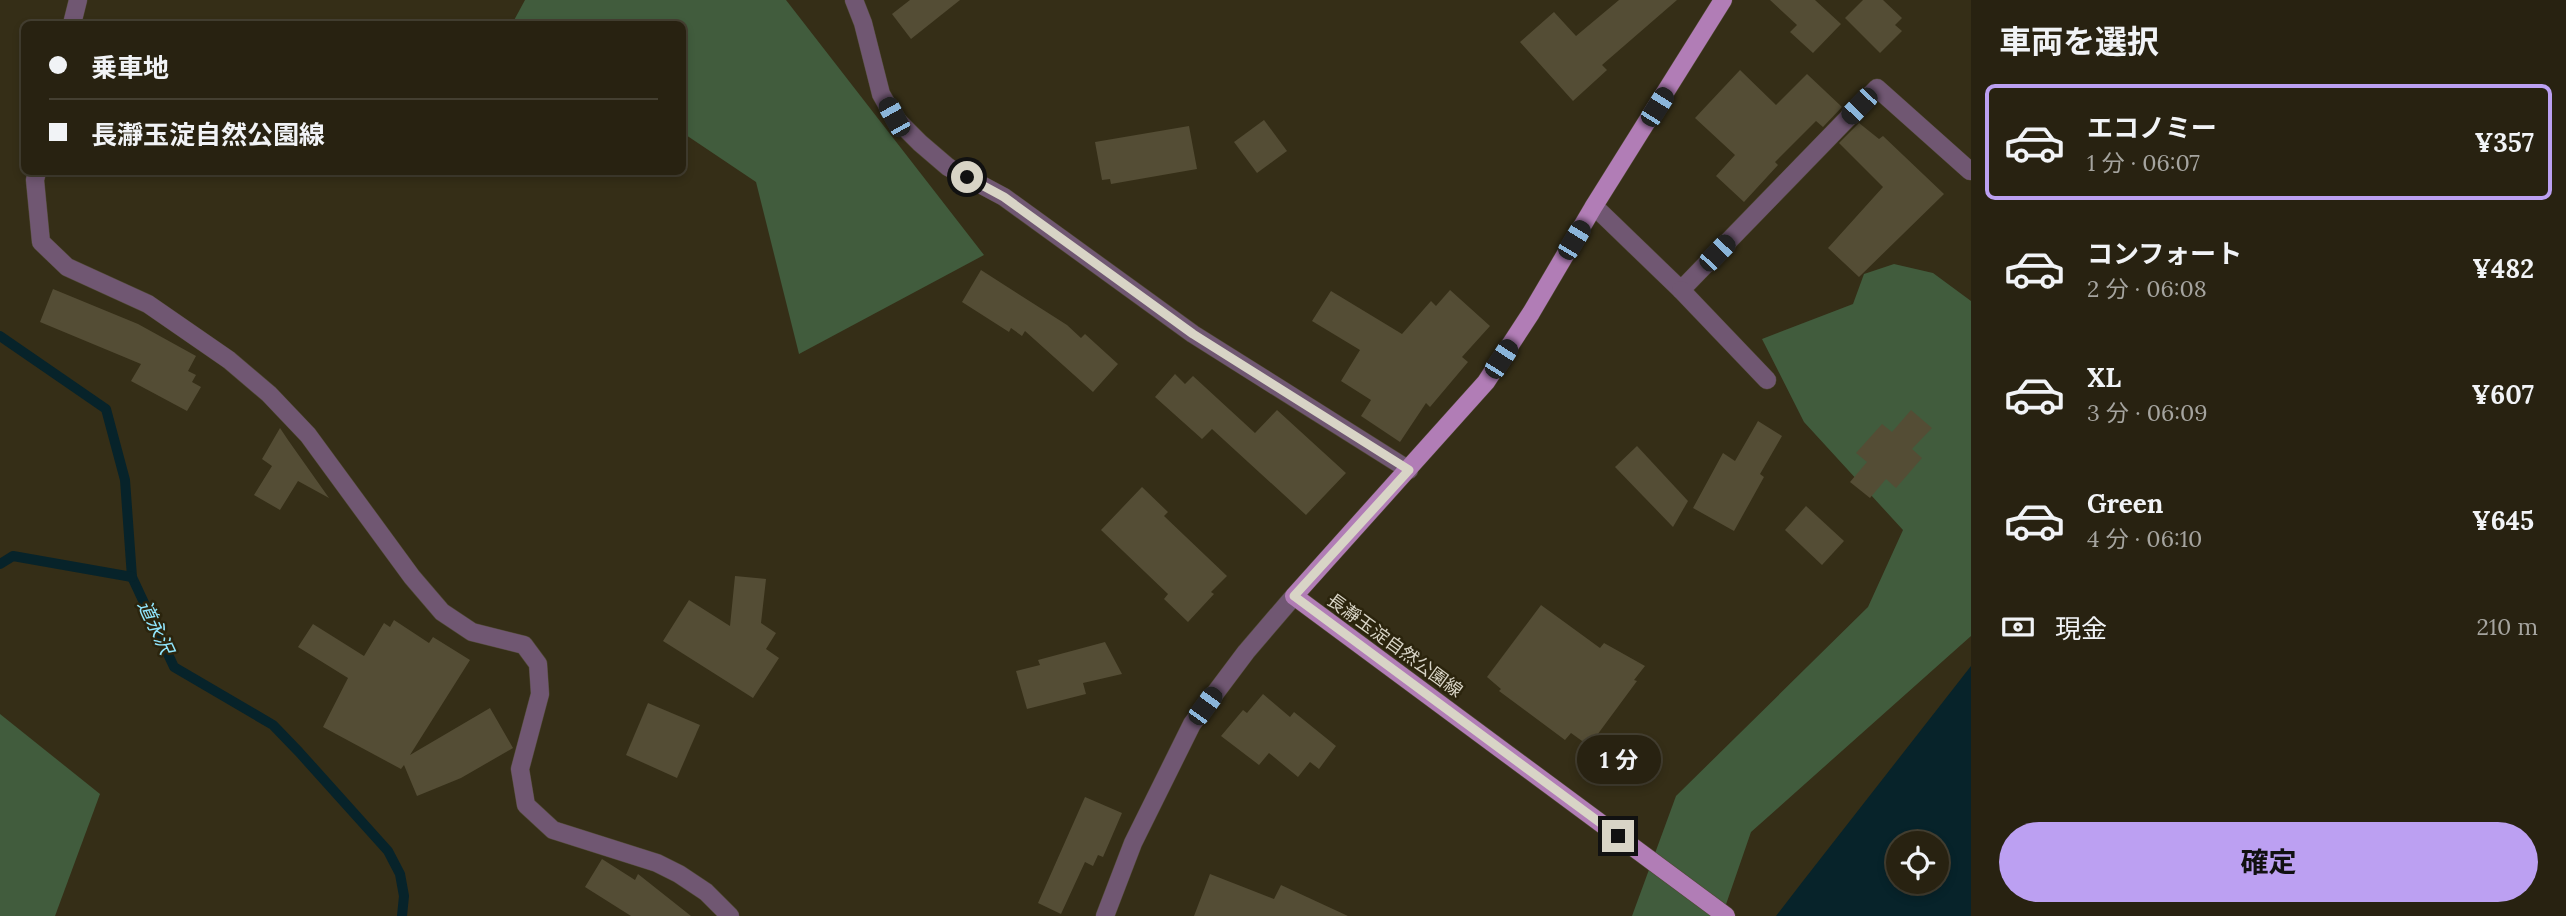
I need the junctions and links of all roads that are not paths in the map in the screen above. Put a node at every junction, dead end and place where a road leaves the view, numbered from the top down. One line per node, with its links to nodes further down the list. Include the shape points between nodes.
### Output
1 (78, 0): 4 (street)
2 (854, 0): 10 (street, via 881,94 894,117 948,167 1004,197 1193,334)
3 (1723, 0): 7 (main road, 長瀞玉淀自然公園線)
4 (73, 21)
5 (1970, 171): 8 (street, via 1877,88)
6 (36, 175): 12 (street, via 41,242 67,267 148,304 229,360 308,435 442,612 472,632 524,645 538,664 540,694 520,769 526,805 553,830 679,874)
7 (1594, 206): 8 (street); 10 (main road, 長瀞玉淀自然公園線, via 1486,382)
8 (1681, 290): 9 (street)
9 (1767, 380)
10 (1409, 470): 11 (main road, 長瀞玉淀自然公園線)
11 (1294, 596): 13 (street, via 1192,723 1133,843); 14 (main road, 長瀞玉淀自然公園線)
12 (730, 916)
13 (1105, 916)
14 (1726, 916)

